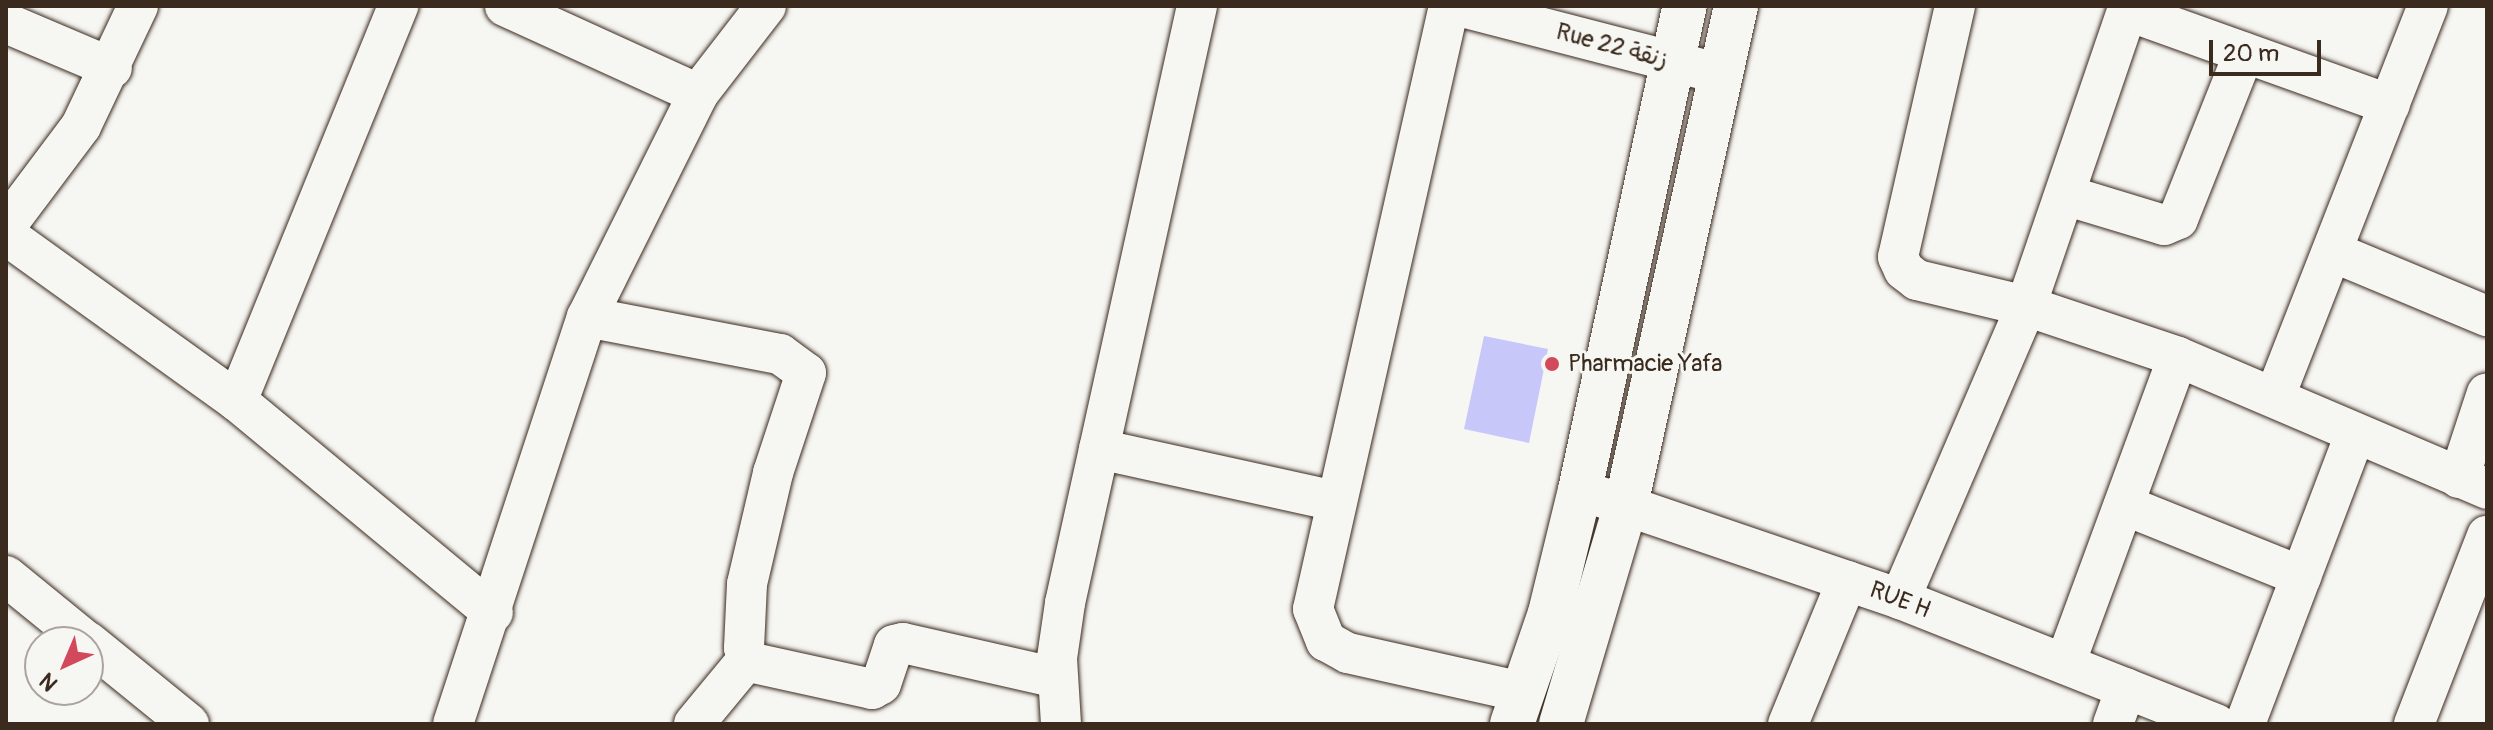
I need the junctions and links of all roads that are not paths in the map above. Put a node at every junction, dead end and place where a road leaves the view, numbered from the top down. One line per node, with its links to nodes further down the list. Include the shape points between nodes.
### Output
1 (138, 6): 16 (street)
2 (398, 6): 30 (street)
3 (505, 6): 18 (street)
4 (766, 6): 18 (street)
5 (1197, 6): 32 (street)
6 (1449, 6): 35 (street)
7 (1458, 6): 15 (street, Rue 22 زنقة)
8 (1685, 6): 15 (main road)
9 (1736, 6): 17 (main road)
10 (1955, 6): 24 (street, via 1898,257 1917,280)
11 (2428, 6): 19 (street)
12 (2128, 8): 14 (street); 20 (street)
13 (6, 23): 16 (street)
14 (2244, 53): 19 (street); 20 (street, via 2178,219 2164,225)
15 (1672, 62): 17 (street, Rue 22 زنقة); 34 (main road)
16 (112, 68): 21 (street, via 58,163)
17 (1720, 74): 36 (main road)
18 (698, 94): 26 (street)
19 (2390, 105): 23 (street)
20 (2065, 195): 24 (street)
21 (6, 226)
22 (6, 235): 30 (street)
23 (2333, 252): 25 (street); 29 (street)
24 (2026, 306): 27 (street); 42 (street)
25 (2487, 316)
26 (587, 317): 43 (street); 46 (street, via 780,354 806,373 747,584)
27 (2178, 357): 29 (street); 37 (street)
28 (2487, 393): 33 (street)
29 (2275, 396): 31 (street)
30 (237, 401): 43 (street)
31 (2355, 435): 33 (street); 40 (street)
32 (1099, 449): 35 (street); 48 (street, via 1065,603)
33 (2473, 484)
34 (1580, 490): 36 (street, RUE H); 50 (main road)
35 (1336, 501): 50 (street, via 1313,609 1326,641 1348,653)
36 (1626, 505): 41 (street, RUE H); 55 (main road)
37 (2124, 505): 40 (street); 47 (street)
38 (2487, 536): 59 (street)
39 (6, 576): 44 (street)
40 (2301, 576): 58 (street)
41 (1847, 581): 42 (street, RUE H); 56 (street)
42 (1900, 599): 47 (street, RUE H)
43 (493, 613): 52 (street)
44 (68, 626)
45 (104, 655): 51 (street)
46 (747, 660): 48 (street, via 872,689 881,684 894,645 903,643); 53 (street)
47 (2065, 664): 49 (street, RUE H)
48 (1057, 678): 54 (street)
49 (2119, 706): 57 (street, RUE H)
50 (1518, 708)
51 (189, 724)
52 (453, 724)
53 (694, 724)
54 (1061, 724)
55 (1561, 724)
56 (1788, 724)
57 (2216, 724)
58 (2245, 724)
59 (2414, 724)

